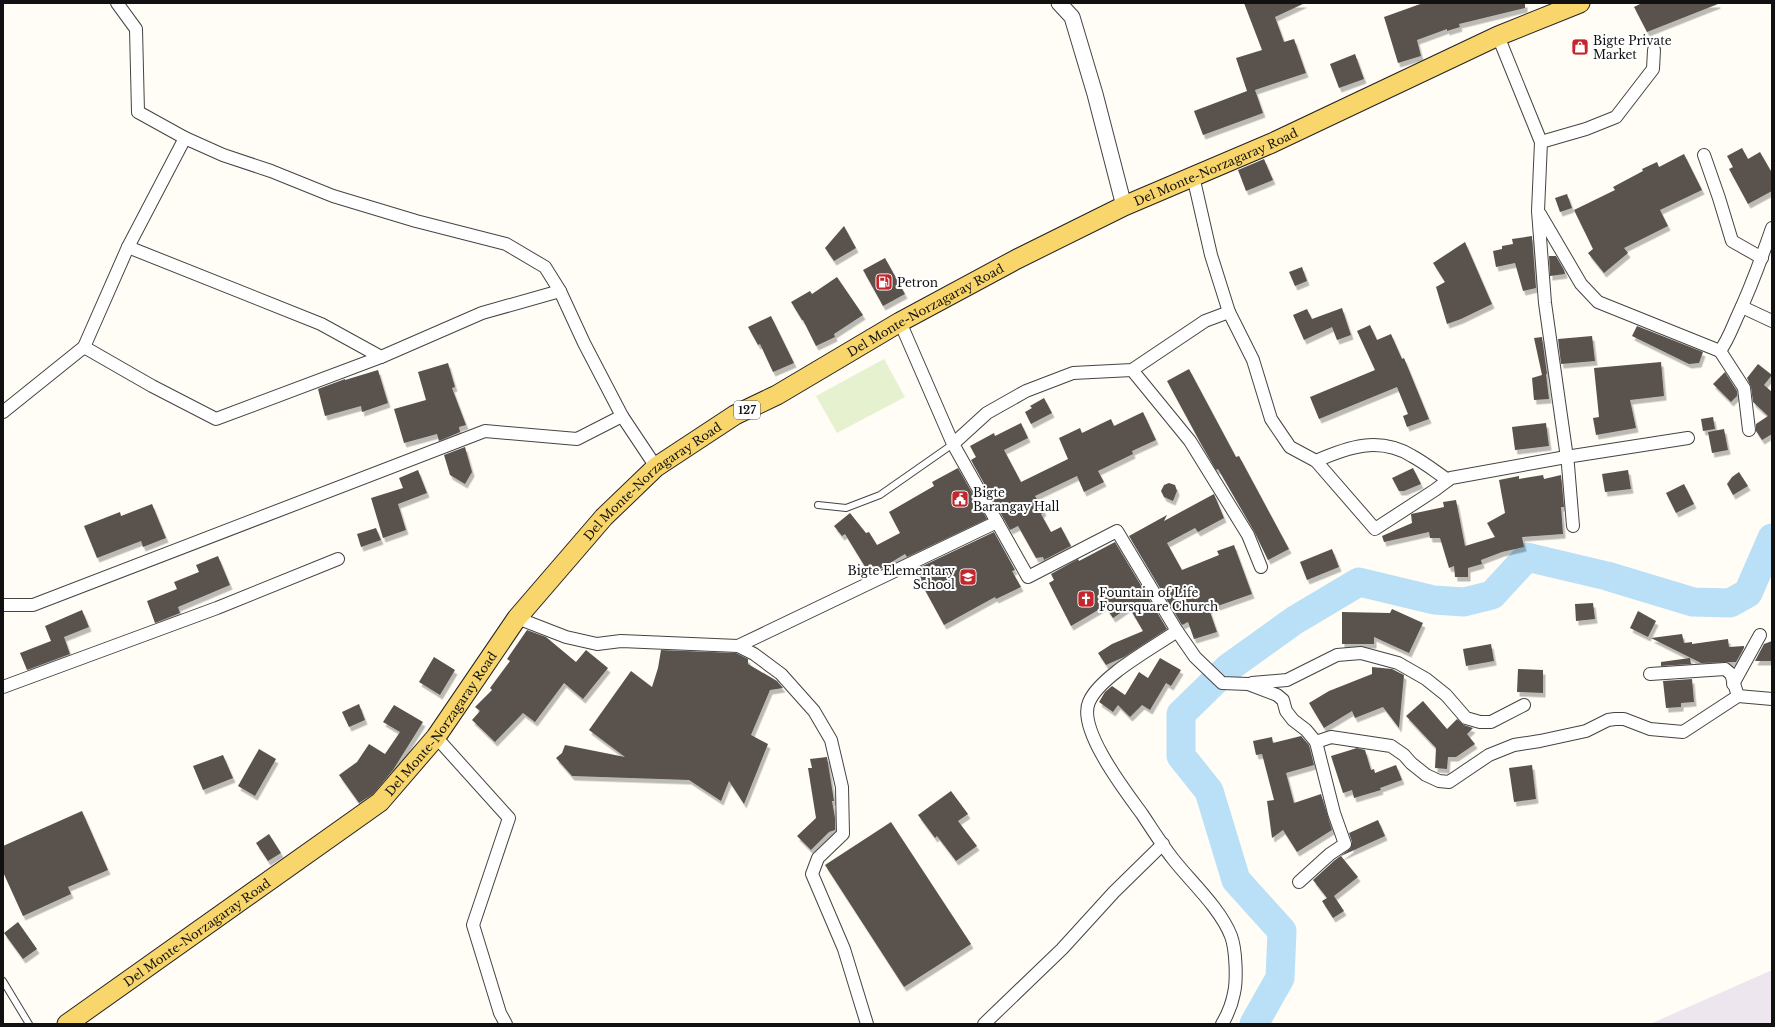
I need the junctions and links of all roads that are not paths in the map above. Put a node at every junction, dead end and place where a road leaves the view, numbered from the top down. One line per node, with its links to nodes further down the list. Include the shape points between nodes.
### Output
1 (117, 3): 6 (street, via 136,29 138,112)
2 (1059, 3): 10 (street, via 1072,17)
3 (1580, 3): 4 (main road, Del Monte-Norzagaray Road / 127)
4 (1498, 36): 7 (street); 9 (main road, Del Monte-Norzagaray Road / 127, via 1272,143)
5 (1654, 50): 7 (street, via 1653,69 1616,117)
6 (185, 138): 13 (street); 15 (street, via 333,196 506,244 545,267)
7 (1542, 142): 11 (street)
8 (1704, 155): 14 (street, via 1732,241)
9 (1193, 176): 10 (main road, Del Monte-Norzagaray Road / 127); 17 (street, via 1211,255)
10 (1124, 206): 19 (main road, Del Monte-Norzagaray Road / 127, via 1017,259)
11 (1538, 211): 21 (street, via 1581,284 1598,302); 29 (street, via 1545,303)
12 (1772, 228): 14 (street)
13 (128, 247): 20 (street); 22 (street, via 321,324)
14 (1762, 258): 16 (street)
15 (560, 291): 22 (street, via 482,313); 25 (street, via 584,344)
16 (1742, 307): 18 (street); 21 (street)
17 (1229, 312): 23 (street, via 1205,321); 30 (street, via 1253,360 1271,419 1290,447)
18 (1772, 321)
19 (900, 322): 28 (street); 31 (main road, Del Monte-Norzagaray Road / 127, via 777,395 735,415)
20 (84, 347): 22 (street, via 216,419); 24 (street)
21 (1720, 351): 26 (street, via 1744,388)
22 (381, 357)
23 (1132, 370): 28 (street, via 1072,373 1026,391 987,413); 37 (street, via 1190,441 1248,535)
24 (3, 412)
25 (622, 416): 31 (street); 38 (street, via 577,439 485,431 33,605)
26 (1749, 430)
27 (1688, 438): 29 (street)
28 (953, 444): 33 (lane, via 880,495 846,508); 34 (street)
29 (1566, 457): 32 (street); 35 (street)
30 (1316, 461): 32 (street, via 1342,449 1365,445 1385,446 1412,456); 32 (street, via 1375,529)
31 (656, 468): 39 (main road, Del Monte-Norzagaray Road / 127, via 604,517)
32 (1448, 480)
33 (818, 505)
34 (997, 522): 40 (street, via 1028,577 1116,531); 42 (street)
35 (1573, 526)
36 (338, 559): 46 (street, via 218,608)
37 (1261, 567)
38 (3, 605)
39 (517, 618): 42 (street, via 566,638 597,644 621,641); 50 (main road, Del Monte-Norzagaray Road / 127)
40 (1177, 631): 44 (street, via 1195,657 1222,683); 52 (street, via 1119,670 1094,691 1088,704 1087,720 1108,766)
41 (1760, 635): 45 (street)
42 (738, 646): 58 (street, via 754,654 781,674 814,711 831,740 842,787 844,834 818,858 812,874 844,949)
43 (1650, 674): 45 (street, via 1723,668 1731,674)
44 (1248, 684): 49 (street, via 1287,680 1337,655 1361,653 1398,663 1426,679 1446,695 1466,718 1491,722); 51 (street, via 1277,695 1283,700 1286,711 1293,720)
45 (1733, 684): 47 (street)
46 (3, 687)
47 (1738, 696): 48 (street); 51 (street, via 1683,732 1650,729 1624,719 1615,719 1586,731 1514,745 1489,755 1449,782 1426,775 1404,754 1391,746 1331,737)
48 (1772, 699)
49 (1524, 705)
50 (436, 737): 56 (main road, Del Monte-Norzagaray Road / 127, via 380,802); 57 (street, via 509,818 473,924 500,1013)
51 (1316, 742): 53 (street, via 1334,813 1345,844)
52 (1163, 844): 59 (street, via 1114,892 1062,949); 60 (street, via 1218,914 1231,936 1235,957 1235,992)
53 (1299, 882)
54 (3, 981): 55 (lane)
55 (29, 1024)
56 (67, 1024)
57 (506, 1024)
58 (867, 1024)
59 (984, 1024)
60 (1222, 1024)

